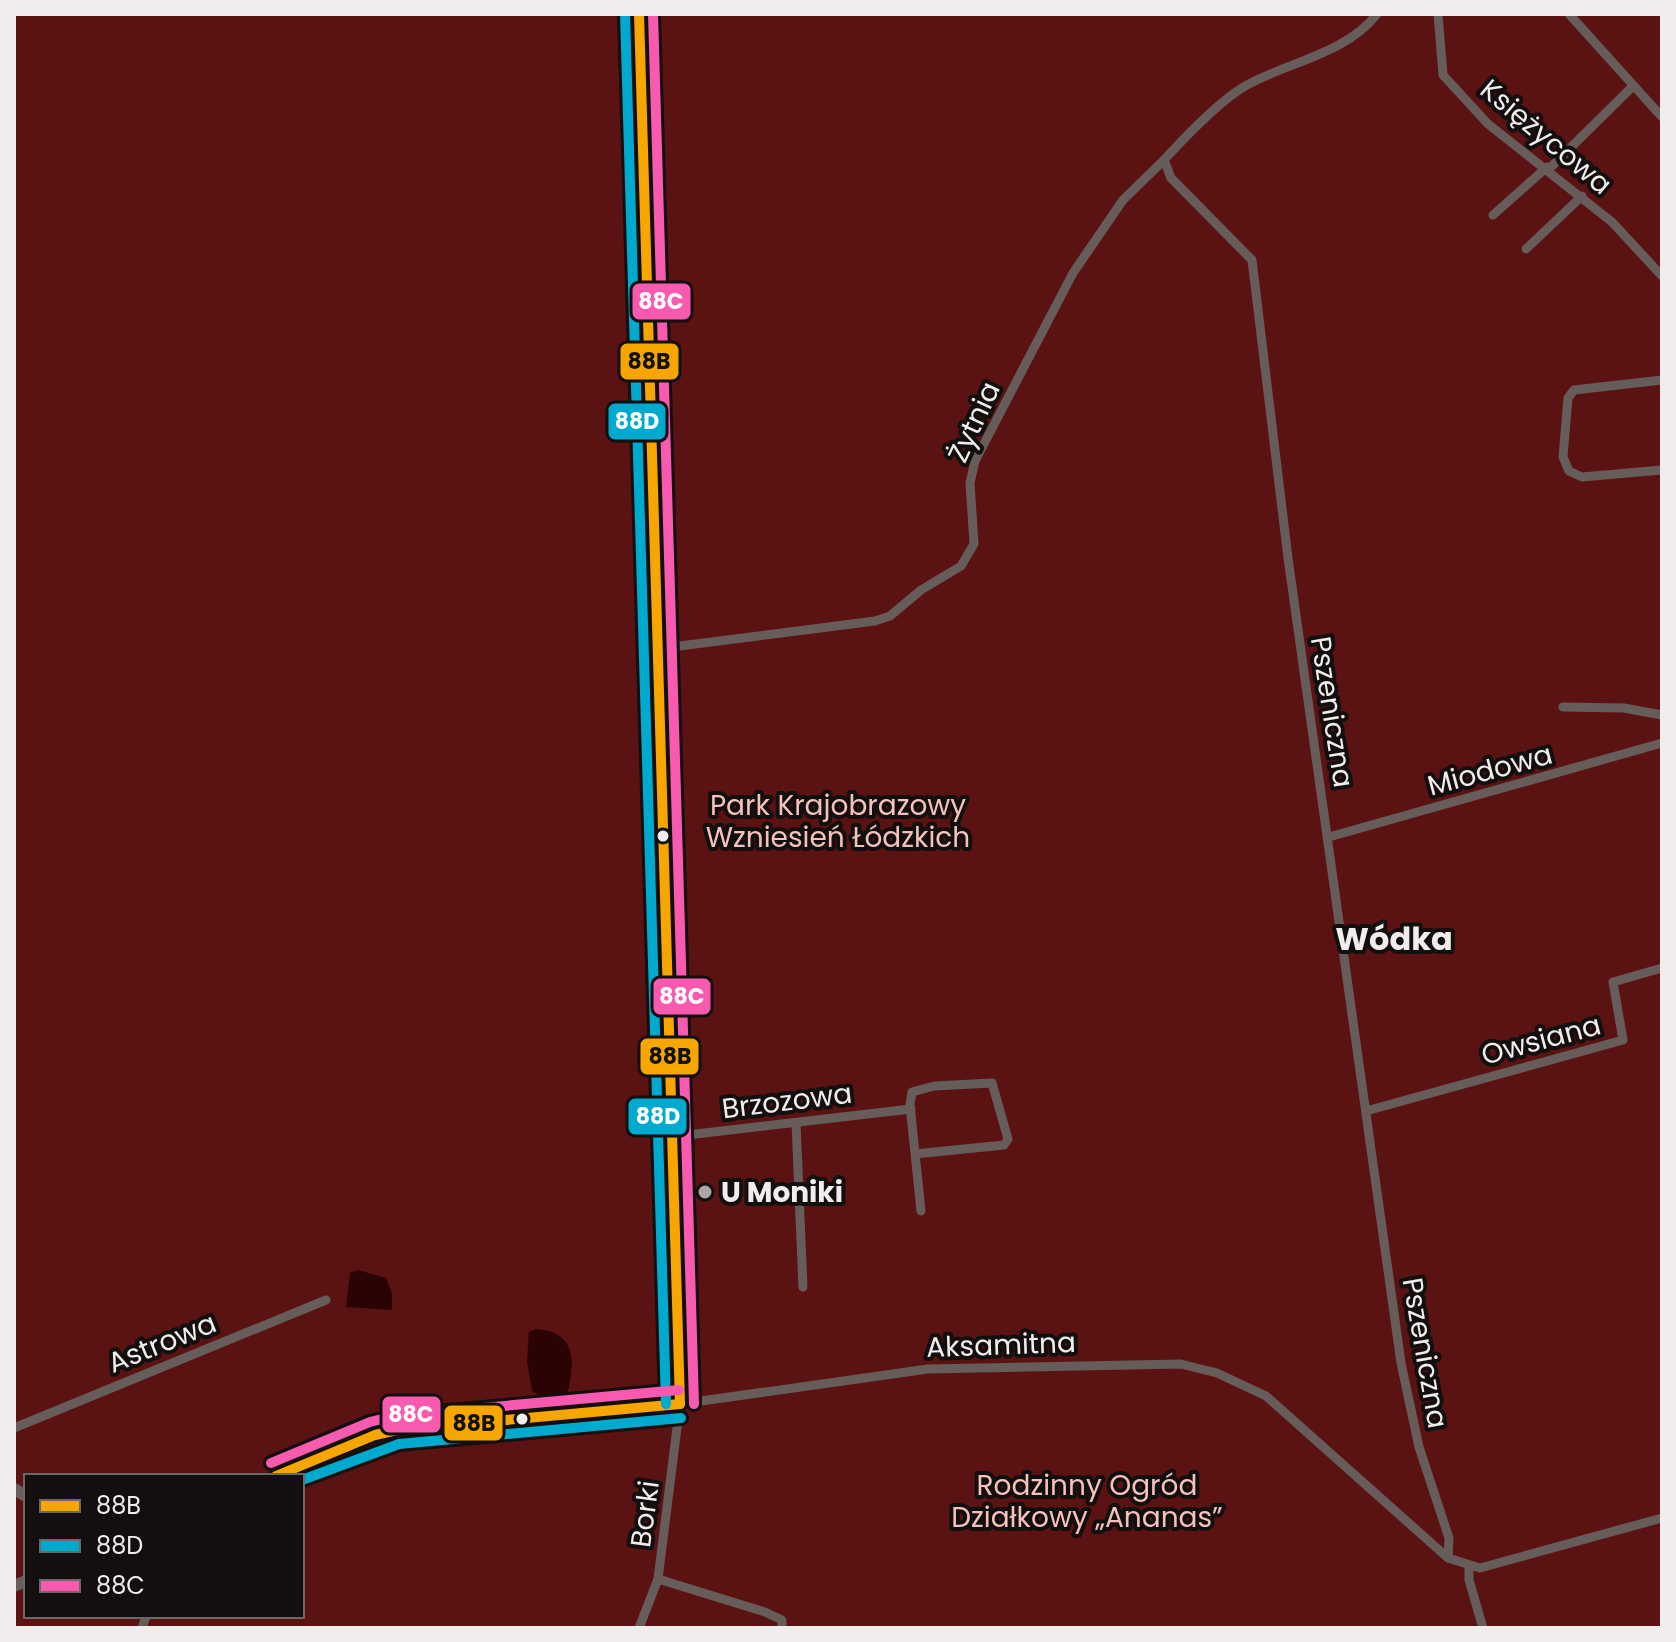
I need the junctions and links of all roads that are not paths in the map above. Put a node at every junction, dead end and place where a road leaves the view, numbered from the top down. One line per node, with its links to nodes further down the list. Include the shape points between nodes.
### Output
1 (639, 14): 15 (street)
2 (1377, 14): 7 (street, via 1346,41 1244,87)
3 (1438, 14): 8 (street, Księżycowa, via 1443,75 1488,124)
4 (1569, 14): 5 (street)
5 (1632, 87): 6 (street); 8 (street)
6 (1662, 117)
7 (1164, 160): 15 (street, Żytnia, via 1123,200 1073,273 975,461 970,483 974,544 961,566 875,621); 19 (street, Pszeniczna, via 1177,184 1252,260)
8 (1548, 168): 9 (street, Księżycowa); 10 (street)
9 (1582, 196): 11 (street); 12 (street, Księżycowa)
10 (1493, 215)
11 (1526, 249)
12 (1662, 276)
13 (1662, 380): 14 (street, via 1574,390 1568,398 1563,457 1569,471 1582,477)
14 (1662, 470)
15 (656, 649): 24 (street)
16 (1563, 707): 17 (street)
17 (1662, 715)
18 (1662, 743): 19 (street, Miodowa)
19 (1329, 837): 22 (street, Pszeniczna)
20 (1662, 968): 22 (street, Owsiana, via 1613,982 1623,1040)
21 (911, 1109): 23 (street, Brzozowa); 25 (street); 25 (street, via 912,1092 992,1083 1008,1139 995,1147)
22 (1366, 1111): 33 (street, Pszeniczna, via 1403,1376 1419,1447 1449,1538)
23 (796, 1123): 24 (street, Brzozowa); 27 (street)
24 (670, 1137): 29 (street)
25 (915, 1154): 26 (street)
26 (921, 1211)
27 (803, 1287)
28 (326, 1300): 30 (street, Astrowa)
29 (680, 1404): 31 (street, Aksamitna, via 397,1430); 33 (street, Aksamitna, via 928,1369 1198,1366 1266,1396); 35 (street, Borki)
30 (14, 1428)
31 (281, 1474)
32 (1662, 1518): 34 (street, via 1505,1563)
33 (1448, 1558): 34 (street, Aksamitna)
34 (1469, 1567): 38 (street)
35 (658, 1579): 36 (street, Borki); 37 (street, via 765,1612 782,1620)
36 (639, 1628)
37 (782, 1628)
38 (1484, 1628)

